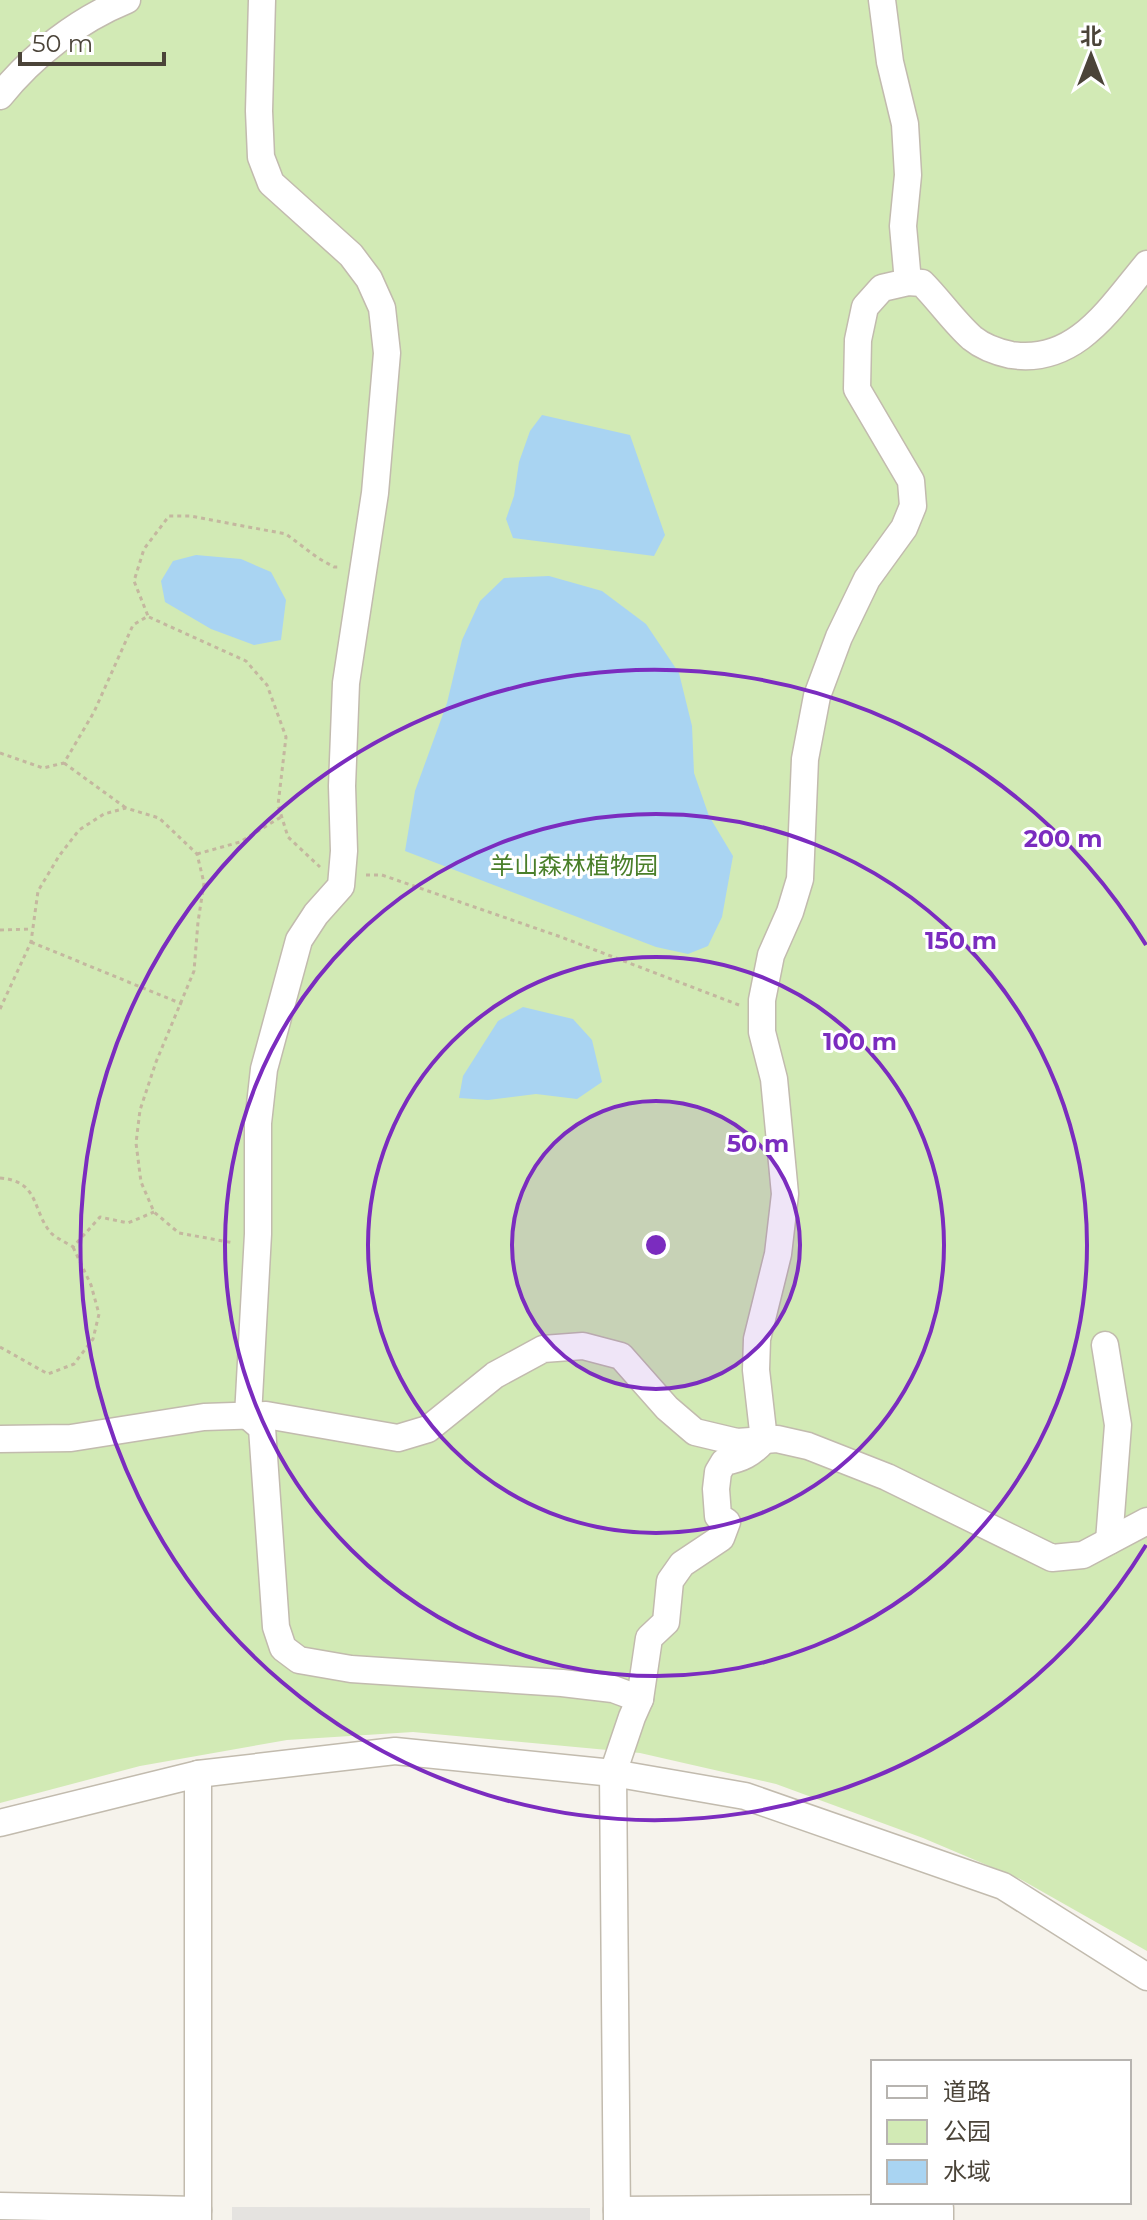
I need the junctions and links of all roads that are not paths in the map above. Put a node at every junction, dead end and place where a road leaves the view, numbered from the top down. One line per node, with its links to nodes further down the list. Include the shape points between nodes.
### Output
1 (127, 0): 4 (street, via 71,30)
2 (262, 0): 8 (street, via 261,157 271,183 351,255 369,279 382,308 387,353 375,493 346,683 341,881 299,940 264,1069)
3 (882, 0): 6 (street, via 905,124)
4 (0, 96)
5 (1147, 264): 6 (street, via 1093,327 1062,350 1031,358 997,352 972,338 922,283)
6 (908, 282): 10 (street, via 882,288 865,307 857,389 911,481 913,506 904,528 867,579 817,696 803,773 800,879 771,955 762,1008 785,1194 778,1254 757,1339)
7 (1105, 1345): 12 (street, via 1118,1425)
8 (248, 1416): 9 (street, via 204,1417 71,1438); 10 (street, via 398,1438 428,1429 495,1375 543,1349 583,1346 621,1356 695,1432 737,1442); 13 (street, via 262,1428 276,1627 283,1648 299,1660 351,1669 613,1689)
9 (0, 1439)
10 (764, 1440): 12 (street, via 808,1446 887,1477 1052,1558 1083,1555); 13 (street, via 740,1460 724,1462 718,1472 718,1516 727,1522 721,1538 682,1564 670,1581 666,1622 649,1638)
11 (1147, 1521): 12 (street)
12 (1109, 1541)
13 (640, 1699): 14 (street)
14 (613, 1773): 15 (street, via 395,1751); 17 (street, via 745,1796 1003,1886); 20 (street)
15 (198, 1774): 16 (street); 19 (street)
16 (0, 1823)
17 (1147, 1977)
18 (0, 2206): 19 (street)
19 (198, 2215)
20 (617, 2215): 21 (street, via 940,2208)
21 (940, 2220)

